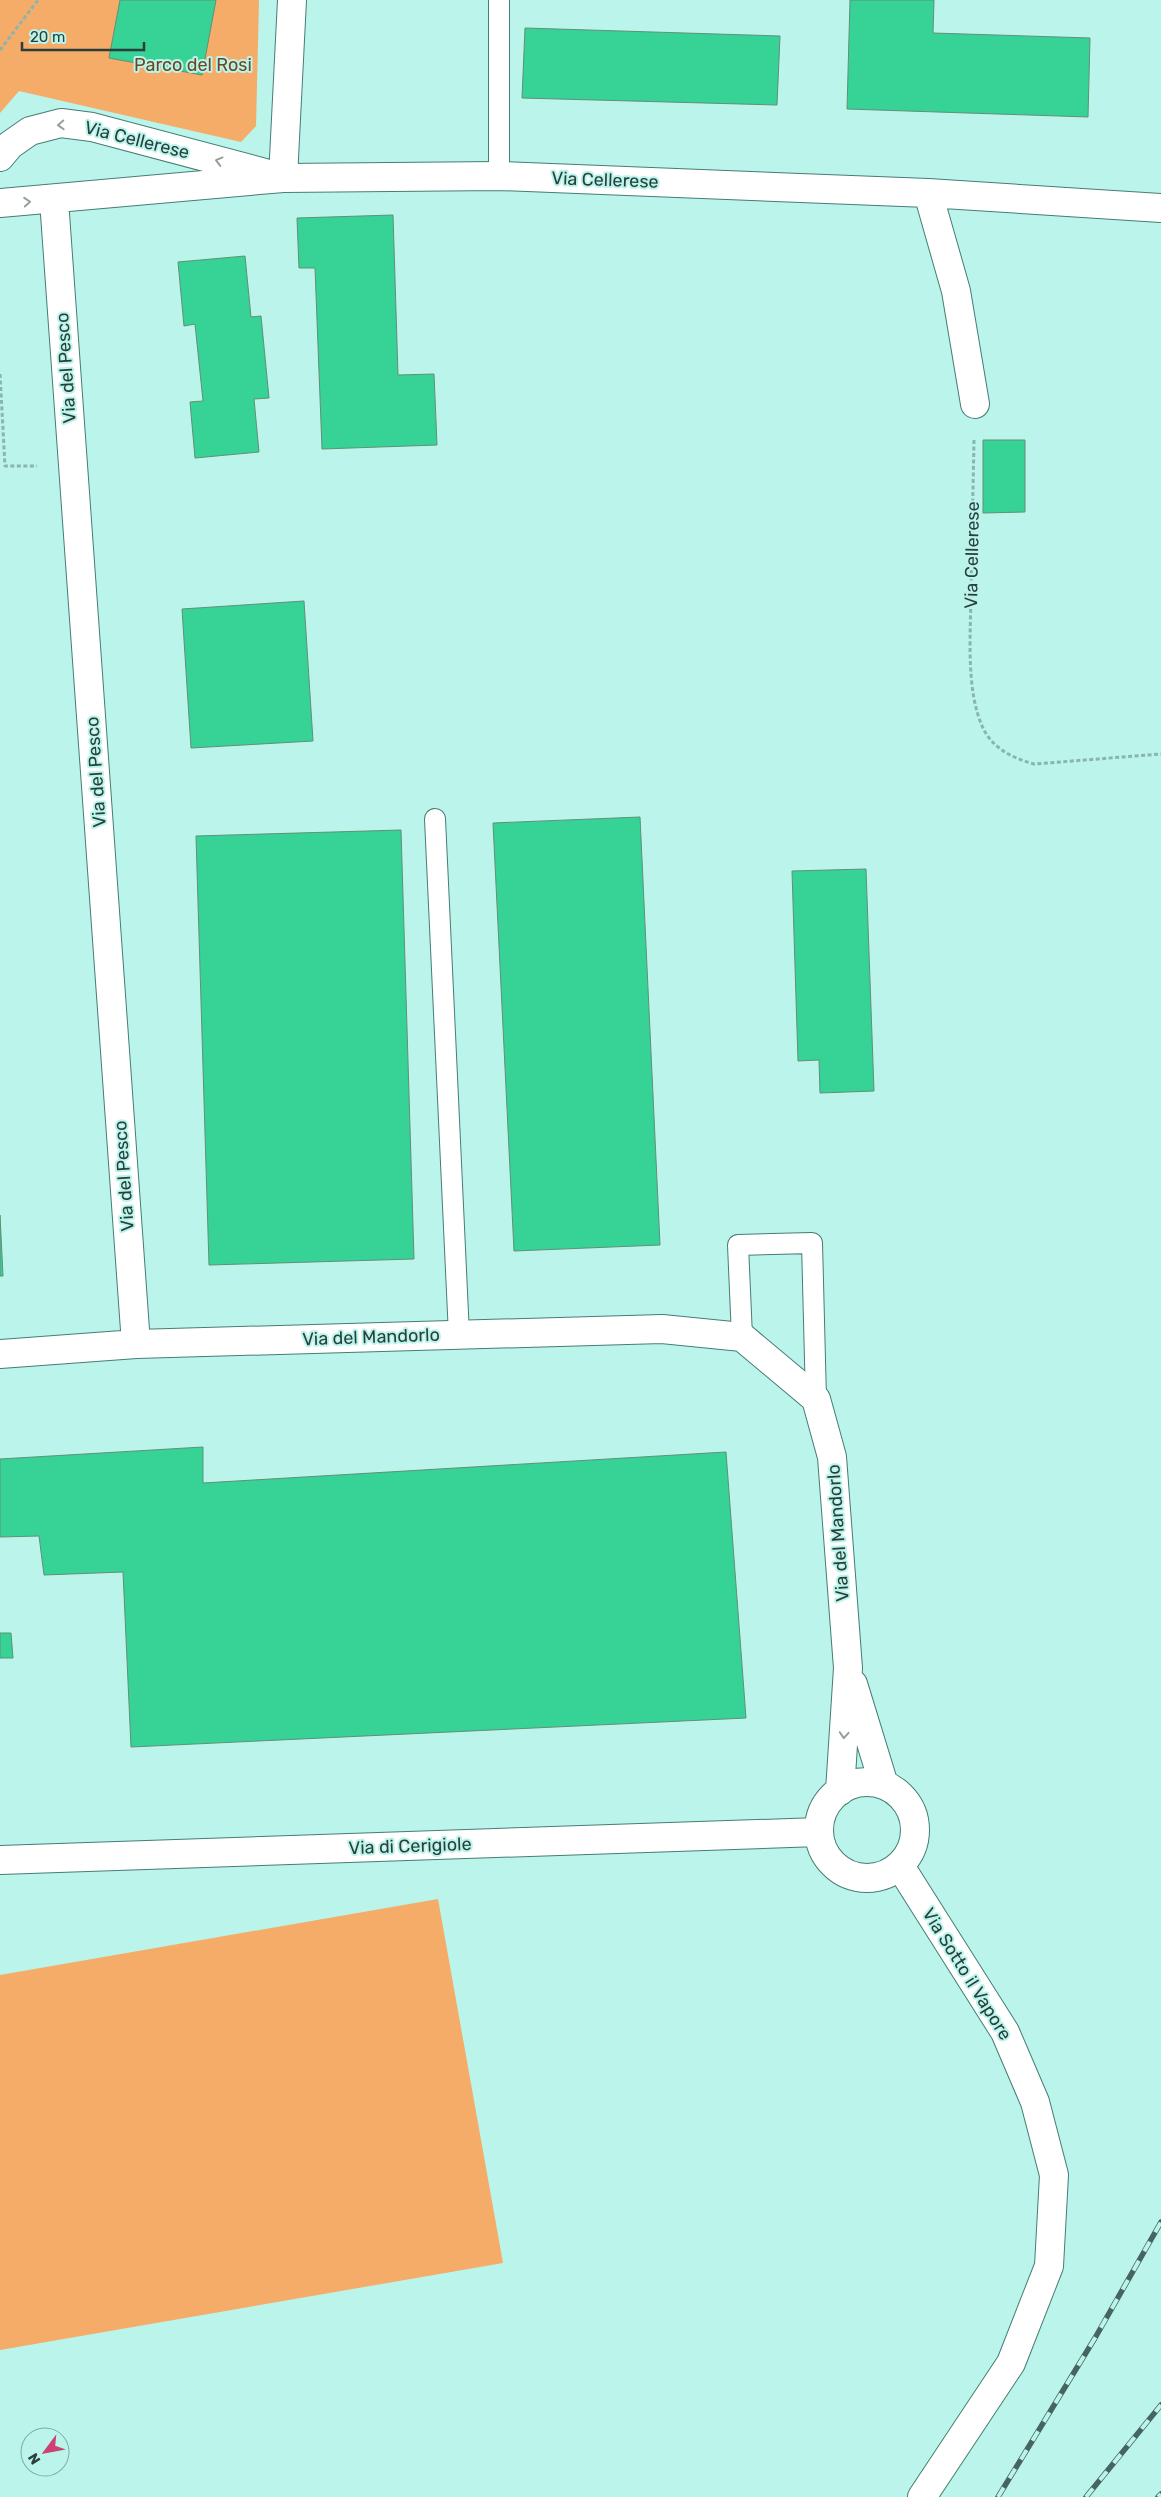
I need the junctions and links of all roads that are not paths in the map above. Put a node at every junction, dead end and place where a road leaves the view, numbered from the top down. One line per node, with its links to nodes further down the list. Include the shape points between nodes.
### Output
1 (292, 0): 5 (street)
2 (499, 0): 4 (lane)
3 (0, 157): 5 (street, Via Cellerese, one-way to 3, via 92,127 61,123 30,131 10,145)
4 (499, 176): 5 (street, Via Cellerese); 6 (street, Via Cellerese)
5 (283, 178): 7 (street, Via Cellerese)
6 (928, 193): 9 (street, Via Cellerese); 10 (street, via 956,291)
7 (54, 200): 8 (street, Via Cellerese, one-way to 7); 14 (street, Via del Pesco)
8 (0, 203)
9 (1161, 208)
10 (974, 404)
11 (436, 819): 12 (lane)
12 (459, 1335): 13 (street, Via del Mandorlo, via 662,1328); 14 (street, Via del Mandorlo)
13 (742, 1337): 16 (street); 16 (lane, Via del Mandorlo, via 738,1245 812,1243)
14 (136, 1344): 15 (street, Via del Mandorlo)
15 (0, 1354)
16 (816, 1399): 17 (street, Via del Mandorlo, via 832,1457)
17 (848, 1668): 18 (street, Via del Mandorlo); 19 (street, Via del Mandorlo, one-way to 19)
18 (884, 1785): 19 (street, via 868,1782); 22 (street, via 906,1803 913,1815 915,1831 910,1853)
19 (840, 1791): 20 (street, via 828,1802)
20 (819, 1832): 21 (street, Via di Cerigiole); 22 (street, via 822,1849 835,1866 849,1875 872,1878)
21 (0, 1860)
22 (900, 1866): 23 (street, Via Sotto il Vapore, via 1005,2032 1034,2102 1054,2175 1049,2266 1011,2363)
23 (922, 2497)

